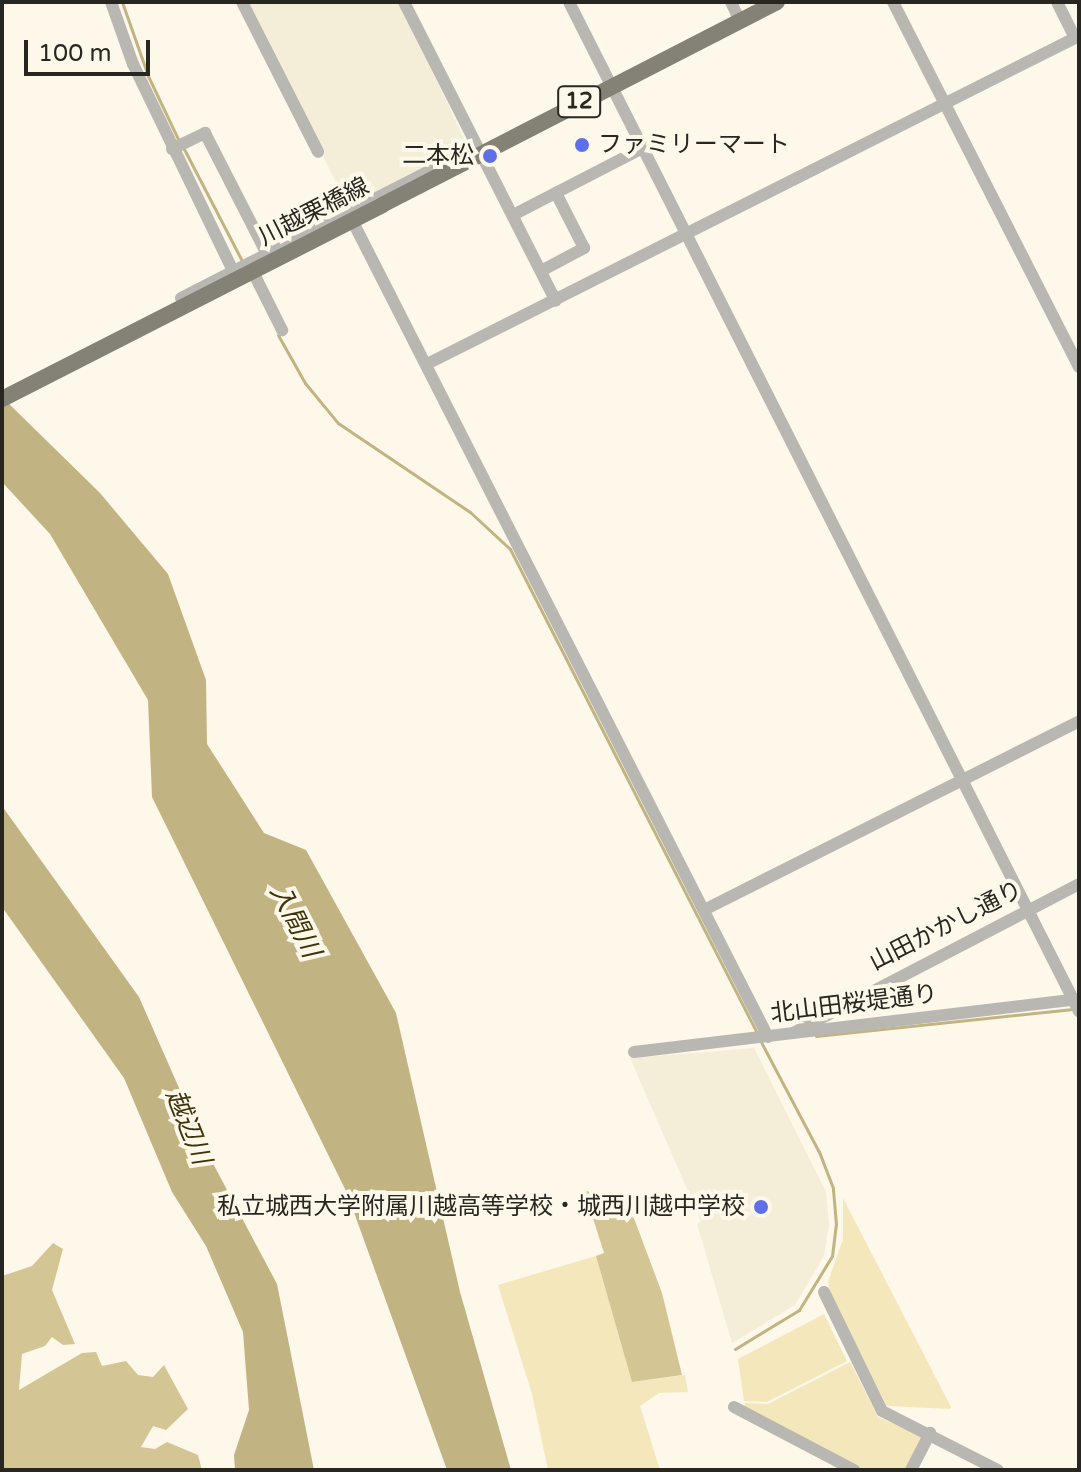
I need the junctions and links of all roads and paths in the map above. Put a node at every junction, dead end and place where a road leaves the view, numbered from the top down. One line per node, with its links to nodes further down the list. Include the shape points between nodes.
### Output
1 (111, 2): 14 (street)
2 (242, 2): 15 (street)
3 (404, 2): 16 (street)
4 (569, 2): 11 (street)
5 (731, 2): 9 (street)
6 (777, 2): 9 (main road, 川越栗橋線 / 12)
7 (893, 2): 12 (street)
8 (1057, 2): 10 (street)
9 (740, 21): 11 (main road, 川越栗橋線 / 12)
10 (1077, 37): 12 (street)
11 (610, 86): 13 (street); 16 (main road, 川越栗橋線 / 12)
12 (945, 102): 20 (street); 30 (street)
13 (643, 148): 17 (street); 20 (street)
14 (172, 149): 22 (street, via 205,133); 24 (street)
15 (318, 152)
16 (481, 153): 18 (street); 19 (street, via 472,166); 21 (street, via 468,151); 31 (main road, 川越栗橋線 / 12, bridge)
17 (556, 193): 18 (street); 25 (street, via 584,248)
18 (513, 215): 25 (street)
19 (355, 226): 21 (street, via 309,249); 29 (street)
20 (687, 235): 27 (street); 33 (street)
21 (284, 244): 22 (street)
22 (267, 254): 23 (street)
23 (249, 263): 24 (street); 28 (street)
24 (233, 271): 26 (street)
25 (541, 271): 27 (street)
26 (181, 298)
27 (556, 301): 29 (street)
28 (282, 330)
29 (427, 364): 35 (street)
30 (1079, 367)
31 (2, 399)
32 (1079, 721): 33 (street)
33 (962, 780): 35 (street); 36 (street)
34 (1079, 884): 36 (street, 山田かかし通り)
35 (704, 910): 39 (street)
36 (1028, 910): 37 (street); 38 (street, 山田かかし通り)
37 (1077, 1003): 38 (street, 北山田桜堤通り)
38 (793, 1033): 39 (street, 北山田桜堤通り)
39 (768, 1037): 40 (street, 北山田桜堤通り)
40 (634, 1052)
41 (824, 1292): 43 (street, via 882,1411)
42 (734, 1407): 44 (street)
43 (930, 1433): 45 (street); 46 (street)
44 (854, 1470)
45 (911, 1470)
46 (998, 1470)

